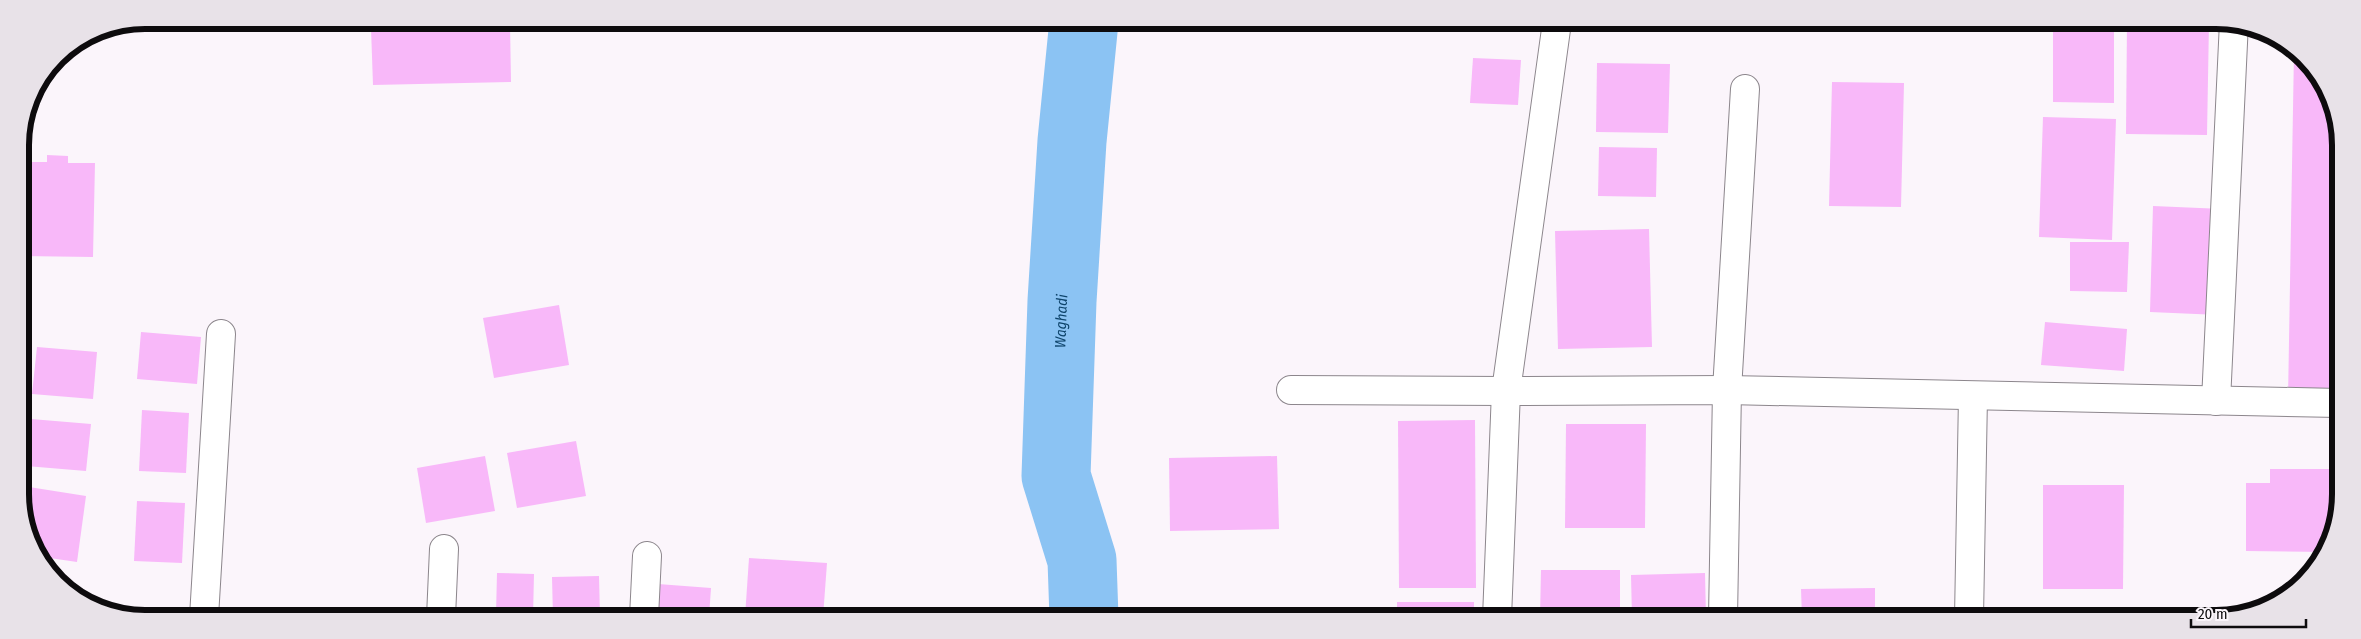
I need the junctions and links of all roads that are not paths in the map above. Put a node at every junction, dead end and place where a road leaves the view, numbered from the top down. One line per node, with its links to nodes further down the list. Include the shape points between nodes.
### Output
1 (1556, 29): 7 (street)
2 (2234, 30): 9 (street)
3 (1745, 89): 6 (street)
4 (221, 334): 13 (street)
5 (1291, 390): 7 (street)
6 (1727, 390): 7 (street); 8 (street); 17 (street)
7 (1506, 391): 16 (street)
8 (1973, 396): 9 (street); 18 (street)
9 (2216, 401): 10 (street)
10 (2332, 402)
11 (444, 550): 14 (street)
12 (647, 556): 15 (street)
13 (204, 610)
14 (441, 610)
15 (644, 610)
16 (1498, 610)
17 (1723, 610)
18 (1969, 610)

